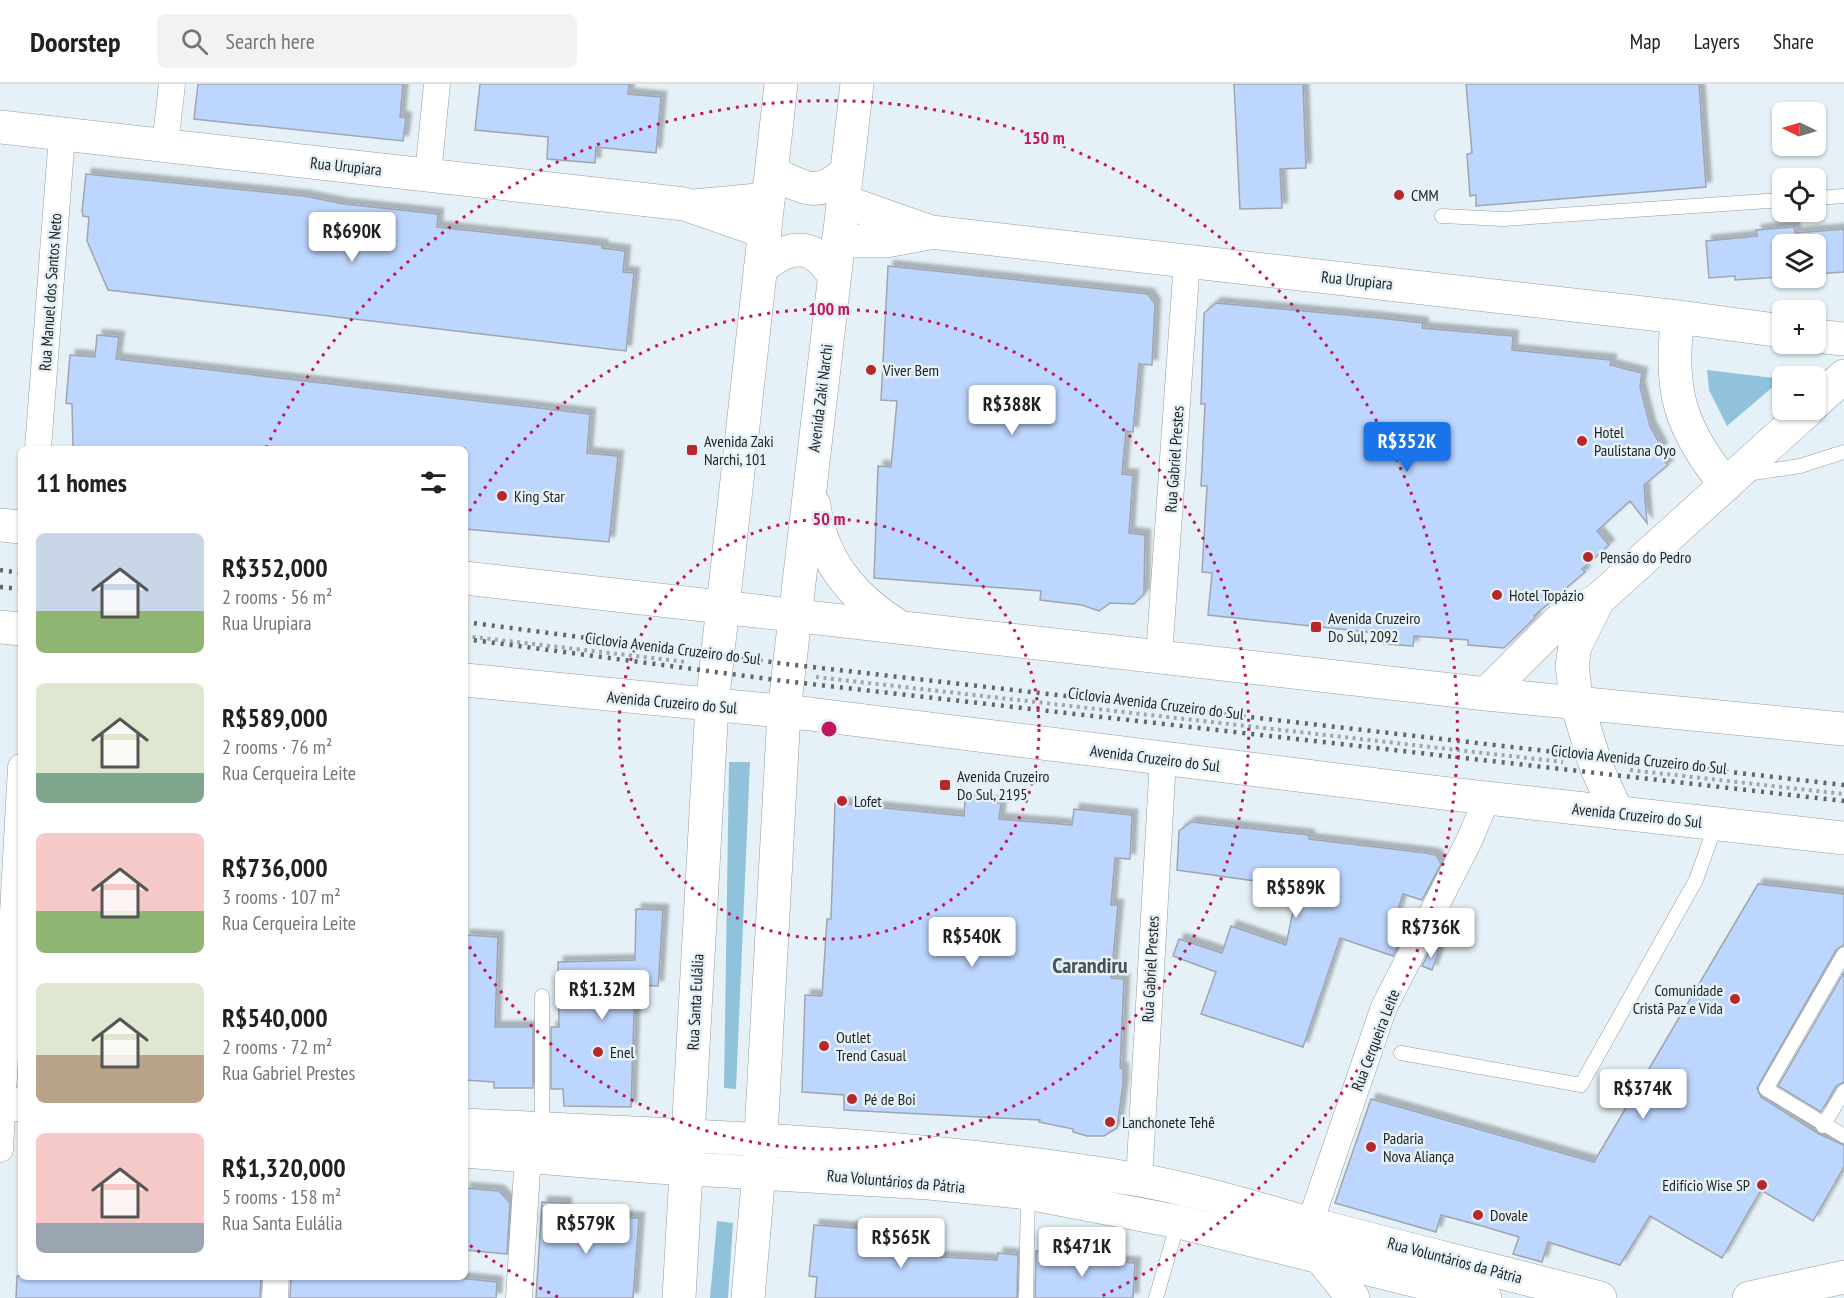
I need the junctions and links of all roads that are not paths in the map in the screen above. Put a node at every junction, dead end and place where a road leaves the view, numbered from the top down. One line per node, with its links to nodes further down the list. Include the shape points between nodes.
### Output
1 (172, 84): 7 (street)
2 (437, 84): 8 (street)
3 (781, 84): 9 (main road)
4 (857, 84): 10 (main road, Avenida Zaki Narchi)
5 (0, 127): 6 (main road, Rua Urupiara)
6 (62, 135): 7 (main road, Rua Urupiara); 29 (street, Rua Manuel dos Santos Neto)
7 (165, 146): 8 (main road, Rua Urupiara)
8 (428, 175): 14 (main road, Rua Urupiara)
9 (770, 185): 10 (main road); 14 (main road, Rua Urupiara); 16 (main road)
10 (845, 187): 17 (main road, Rua Urupiara); 18 (main road, Avenida Zaki Narchi)
11 (1844, 196): 12 (lane)
12 (1826, 197)
13 (1772, 201): 15 (lane, via 1503,219)
14 (693, 206): 16 (main road, Rua Urupiara)
15 (1443, 216)
16 (765, 232): 20 (main road)
17 (931, 232): 18 (main road, Rua Urupiara, via 886,241); 19 (main road, Rua Urupiara)
18 (838, 241): 21 (main road, Avenida Zaki Narchi)
19 (1188, 261): 22 (main road, Rua Urupiara); 42 (street, Rua Gabriel Prestes)
20 (760, 269): 21 (main road, via 778,254 800,250 820,258); 37 (main road)
21 (834, 276): 31 (main road, Avenida Zaki Narchi)
22 (1678, 317): 23 (main road, Rua Urupiara); 32 (main road, via 1673,353 1678,398 1686,424 1703,457)
23 (1772, 330)
24 (1826, 337): 25 (main road)
25 (1844, 339)
26 (1844, 376): 27 (main road)
27 (1826, 393)
28 (1797, 420): 32 (main road)
29 (38, 446)
30 (1844, 452): 32 (lane)
31 (811, 475): 38 (main road, Avenida Zaki Narchi); 41 (main road, via 821,539 841,578 868,606)
32 (1732, 480): 36 (main road)
33 (0, 525): 34 (main road)
34 (18, 527)
35 (468, 578): 37 (main road)
36 (1598, 600): 44 (main road, via 1561,619); 45 (main road, via 1575,646 1572,666)
37 (723, 609): 38 (main road); 46 (main road)
38 (795, 616): 41 (main road); 47 (main road, Avenida Zaki Narchi)
39 (0, 627): 40 (main road)
40 (18, 629)
41 (904, 629): 42 (main road)
42 (1159, 656): 44 (main road)
43 (468, 680): 46 (main road, Avenida Cruzeiro do Sul)
44 (1486, 694): 45 (main road)
45 (1577, 704): 48 (main road); 51 (main road, via 1596,766)
46 (712, 705): 47 (main road, Avenida Cruzeiro do Sul); 62 (main road, Rua Santa Eulália)
47 (784, 712): 49 (main road, Avenida Cruzeiro do Sul); 67 (main road)
48 (1844, 729)
49 (1163, 759): 50 (main road, Avenida Cruzeiro do Sul); 70 (street, Rua Gabriel Prestes)
50 (1487, 798): 51 (main road, Avenida Cruzeiro do Sul); 74 (street, Rua Cerqueira Leite, via 1384,1007)
51 (1617, 813): 52 (main road, Avenida Cruzeiro do Sul)
52 (1716, 824): 53 (main road, Avenida Cruzeiro do Sul); 57 (lane, via 1696,880 1581,1085)
53 (1844, 838)
54 (18, 845): 59 (street)
55 (1844, 954): 61 (lane, via 1766,1089)
56 (542, 996): 64 (lane)
57 (1401, 1053)
58 (1844, 1091): 61 (lane)
59 (8, 1104): 65 (street)
60 (468, 1126): 64 (main road, Rua Voluntários da Pátria)
61 (1823, 1126): 63 (lane)
62 (688, 1135): 64 (main road, Rua Voluntários da Pátria); 67 (main road, Rua Voluntários da Pátria); 68 (main road, Rua Santa Eulália)
63 (1844, 1136)
64 (535, 1142): 66 (main road, Rua Voluntários da Pátria); 68 (main road, Rua Voluntários da Pátria); 81 (street)
65 (0, 1149)
66 (468, 1151)
67 (759, 1157): 68 (main road, Rua Voluntários da Pátria); 69 (main road, Rua Voluntários da Pátria); 83 (main road)
68 (687, 1168): 82 (main road, Rua Santa Eulália)
69 (930, 1168): 71 (main road, Rua Voluntários da Pátria); 72 (main road, Rua Voluntários da Pátria)
70 (1139, 1180): 71 (main road, Rua Voluntários da Pátria); 74 (main road, Rua Voluntários da Pátria)
71 (1076, 1185): 72 (main road, Rua Voluntários da Pátria); 73 (main road, Rua Voluntários da Pátria)
72 (1028, 1193): 84 (lane)
73 (1179, 1222): 75 (main road, Rua Voluntários da Pátria); 85 (lane)
74 (1310, 1223): 75 (main road); 88 (main road, Rua Voluntários da Pátria)
75 (1320, 1259): 78 (main road, Rua Voluntários da Pátria); 86 (main road)
76 (1844, 1277): 89 (main road)
77 (276, 1280): 80 (street)
78 (1424, 1292): 87 (main road, Rua Voluntários da Pátria)
79 (1844, 1295): 90 (main road)
80 (275, 1298)
81 (519, 1298)
82 (679, 1298)
83 (748, 1298)
84 (1026, 1298)
85 (1156, 1298)
86 (1353, 1298)
87 (1485, 1298)
88 (1600, 1298)
89 (1749, 1298)
90 (1840, 1298)

